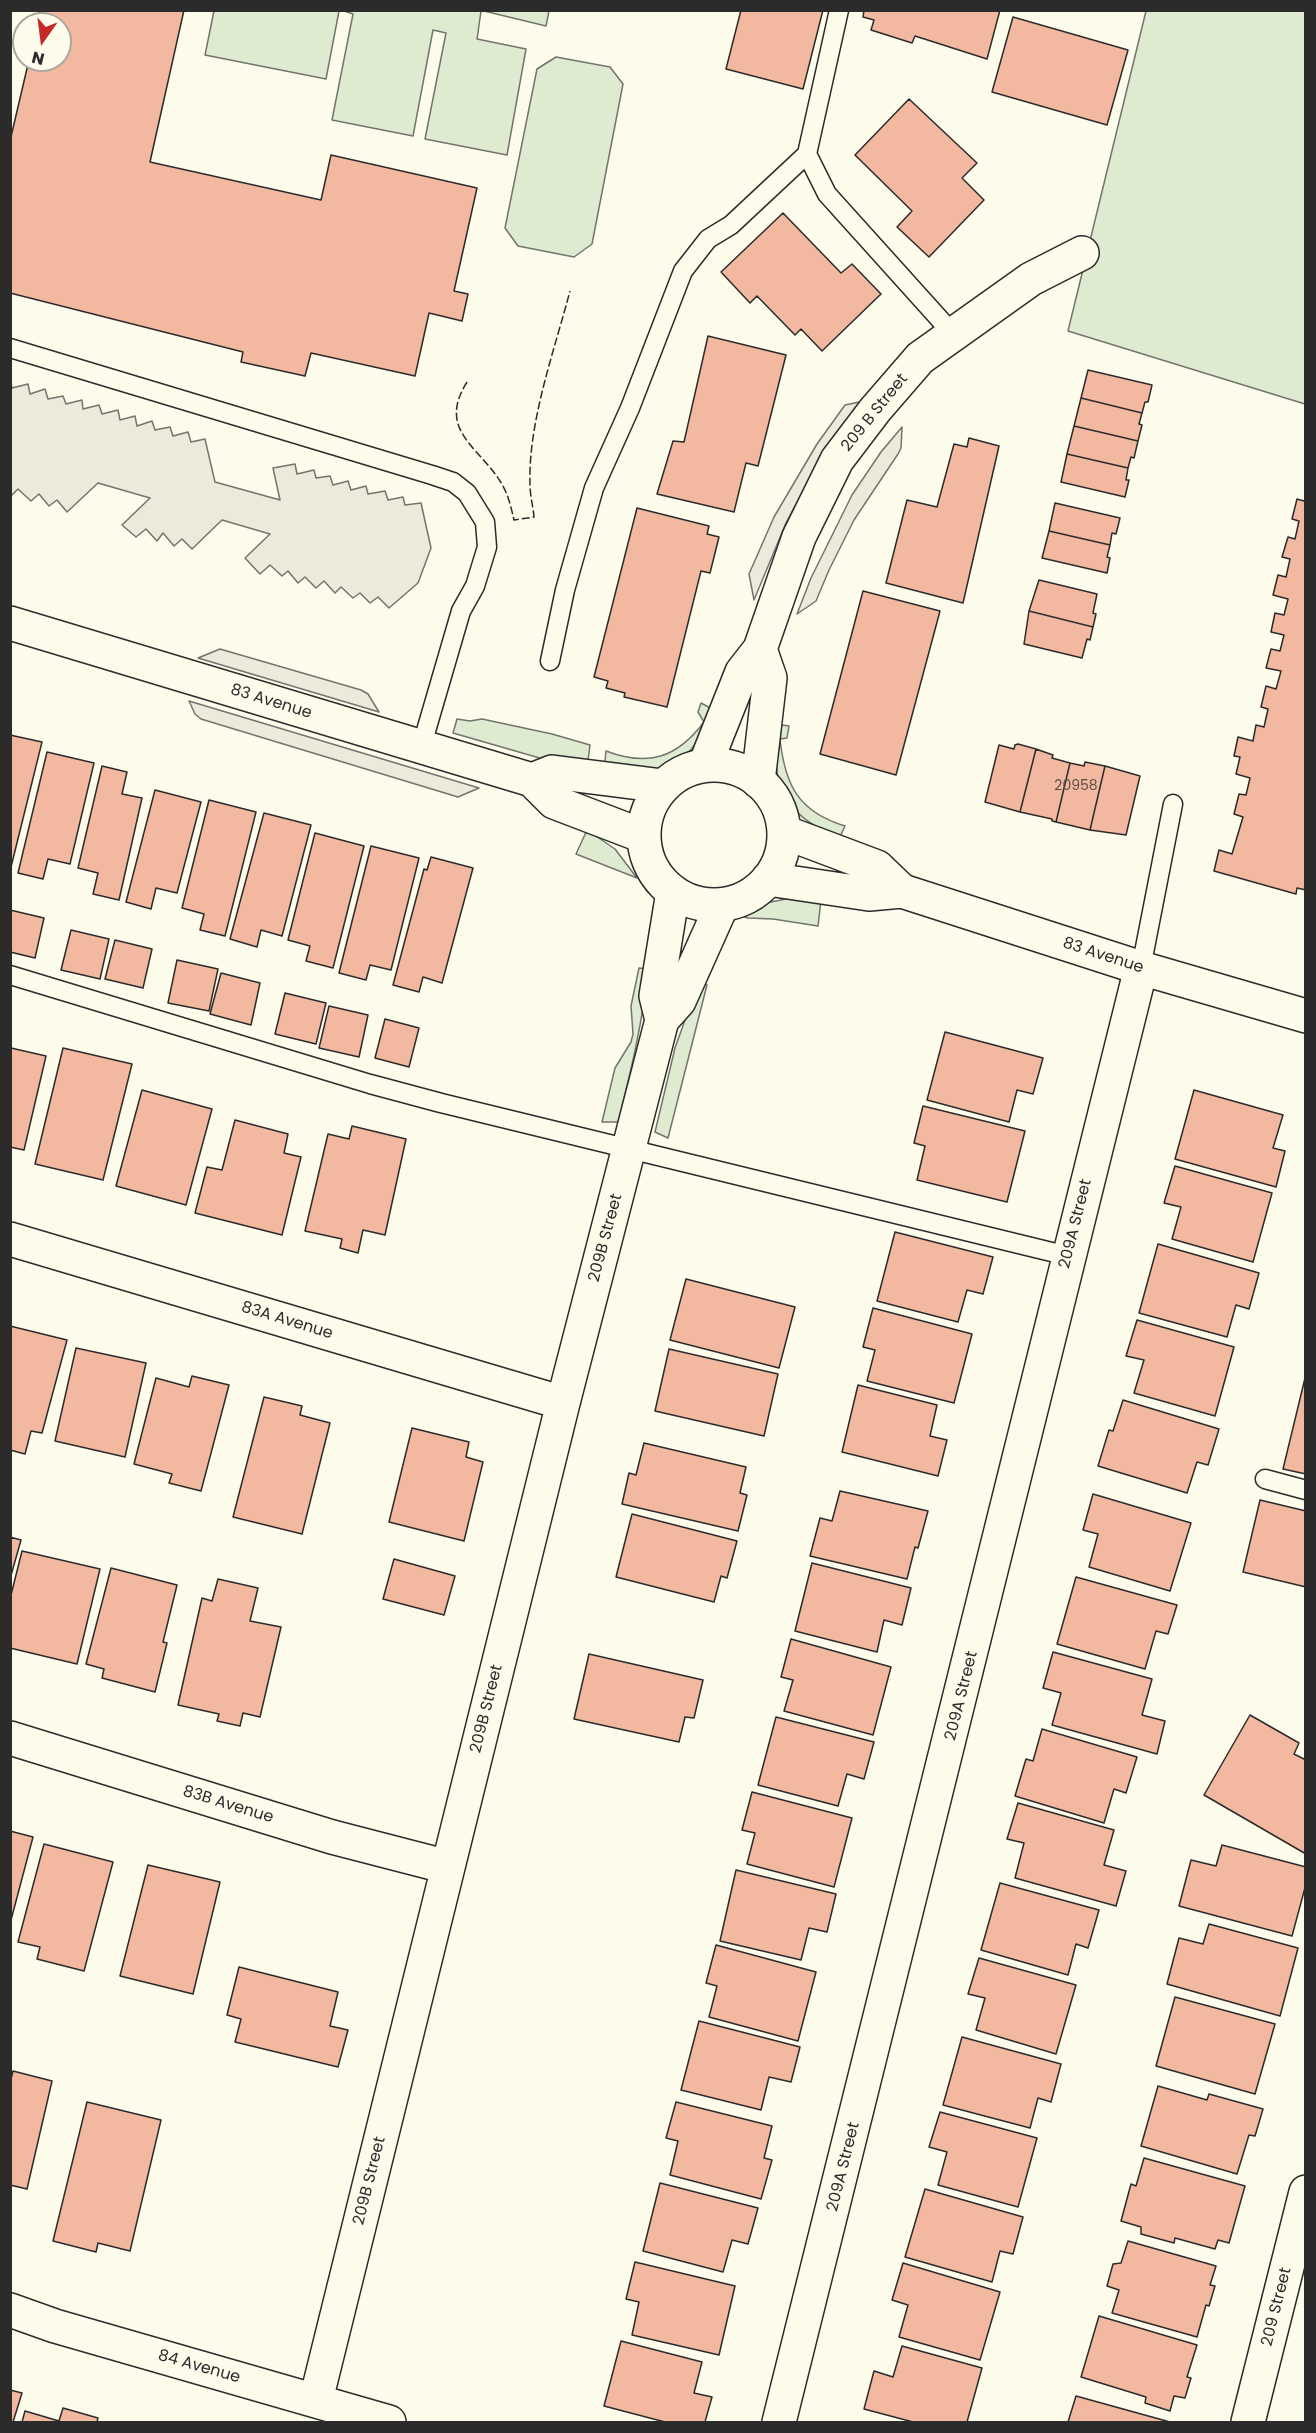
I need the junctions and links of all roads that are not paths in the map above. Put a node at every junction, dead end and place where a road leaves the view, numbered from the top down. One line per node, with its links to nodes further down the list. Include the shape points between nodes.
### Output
1 (839, 10): 2 (lane)
2 (807, 154): 4 (lane, via 827,194); 8 (lane, via 731,225 708,239 683,271 591,497)
3 (1082, 253): 4 (street, 209 B Street, via 1030,279)
4 (954, 335): 7 (street, 209 B Street, via 920,358 837,460 799,537)
5 (10, 348): 9 (lane, via 432,475 453,482 467,493 485,522 487,547 475,586 461,611)
6 (10, 623): 9 (street, 83 Avenue)
7 (760, 649): 10 (street, 209 B Street, via 742,672); 12 (street, via 770,678)
8 (550, 661)
9 (421, 748): 11 (street, 83 Avenue)
10 (705, 765): 12 (street, via 724,766); 13 (street)
11 (532, 780): 13 (street, 83 Avenue, via 552,772); 16 (street, 83 Avenue, via 554,802)
12 (758, 780): 15 (street, via 780,812)
13 (663, 786): 16 (street, via 645,818)
14 (1173, 804): 21 (lane)
15 (784, 832): 17 (street, via 783,849); 18 (street, 83 Avenue, via 878,867)
16 (644, 836): 19 (street, via 652,867)
17 (768, 879): 18 (street, 83 Avenue, via 869,894); 20 (street, via 755,892)
18 (902, 891): 21 (street, 83 Avenue)
19 (673, 892): 20 (street, via 688,901); 24 (street, 209B Street, via 656,996)
20 (722, 905): 24 (street, 209B Street, via 679,1001)
21 (1141, 968): 23 (street, 83 Avenue); 27 (street, 209A Street)
22 (10, 975): 25 (lane, via 370,1084)
23 (1305, 1016)
24 (662, 1020): 25 (street, 209B Street)
25 (630, 1147): 27 (lane); 28 (street, 209B Street)
26 (10, 1239): 28 (street, 83A Avenue)
27 (1068, 1256): 38 (street, 209A Street, via 1006,1520)
28 (563, 1403): 32 (street, 209B Street)
29 (1264, 1479): 30 (lane)
30 (1305, 1490)
31 (10, 1738): 32 (street, 83B Avenue, via 332,1837)
32 (448, 1867): 36 (street, 209B Street)
33 (1305, 2192): 34 (street, 209 Street)
34 (1300, 2233): 39 (street, 209 Street)
35 (10, 2310): 36 (street, 84 Avenue)
36 (316, 2400): 37 (street, 84 Avenue)
37 (389, 2422)
38 (780, 2422)
39 (1248, 2422)

